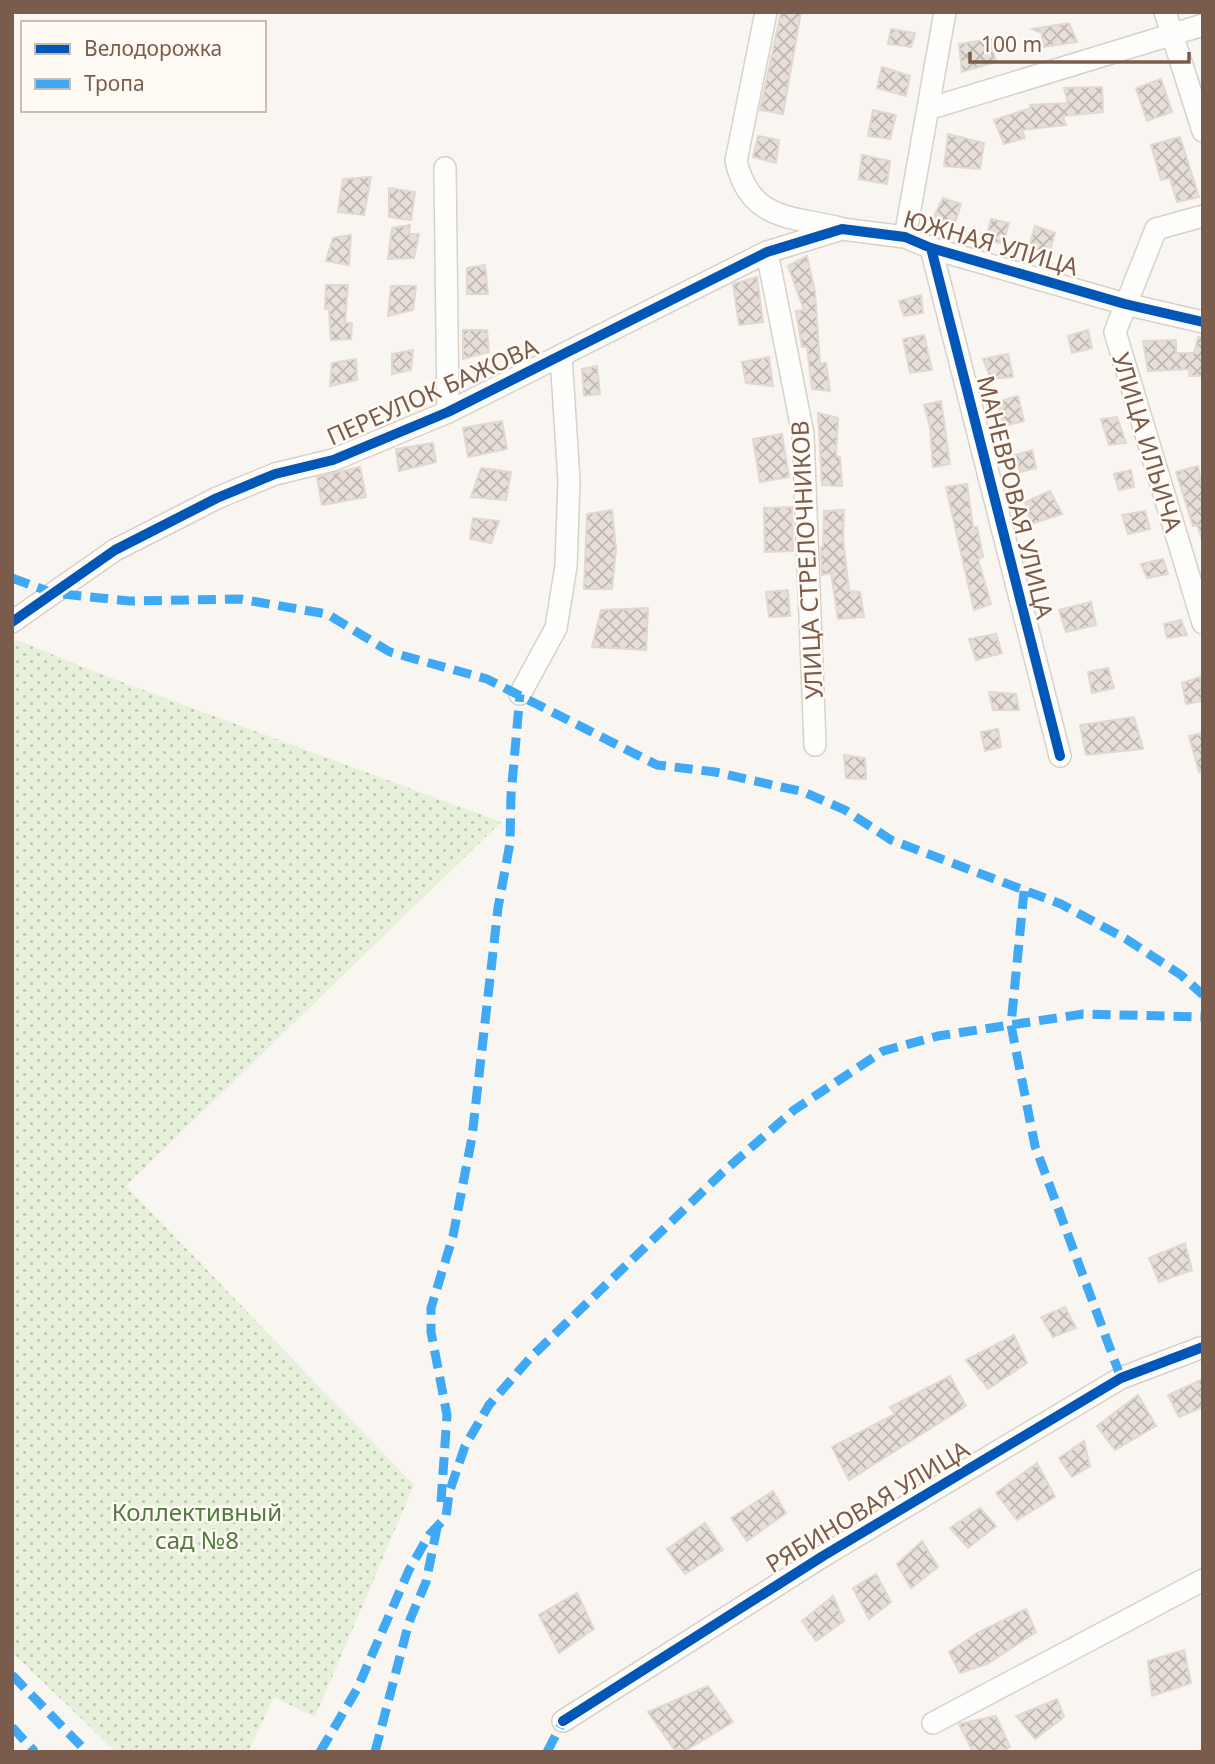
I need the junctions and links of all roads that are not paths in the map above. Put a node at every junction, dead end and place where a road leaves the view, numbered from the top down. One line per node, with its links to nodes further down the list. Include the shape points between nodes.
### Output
1 (766, 12): 10 (street, via 736,161 742,184 768,211)
2 (945, 12): 6 (street)
3 (1165, 12): 5 (street)
4 (1203, 25): 5 (street)
5 (1172, 35): 6 (street); 7 (street)
6 (929, 109): 11 (street)
7 (1203, 131)
8 (445, 168): 17 (street)
9 (1203, 216): 14 (street, УЛИЦА ИЛЬИЧА, via 1156,229)
10 (842, 229): 11 (street, ЮЖНАЯ УЛИЦА); 13 (street, ЮЖНАЯ УЛИЦА)
11 (905, 237): 12 (street, ЮЖНАЯ УЛИЦА)
12 (931, 248): 14 (street, ЮЖНАЯ УЛИЦА); 22 (street, МАНЕВРОВАЯ УЛИЦА)
13 (767, 252): 16 (street, ЮЖНАЯ УЛИЦА); 21 (street, УЛИЦА СТРЕЛОЧНИКОВ, via 803,434)
14 (1125, 304): 15 (street, ЮЖНАЯ УЛИЦА); 19 (street, УЛИЦА ИЛЬИЧА, via 1115,332)
15 (1203, 322)
16 (561, 356): 17 (street, ПЕРЕУЛОК БАЖОВА); 20 (street, ПЕРЕУЛОК БАЖОВА, via 569,481 566,566 556,628)
17 (448, 412): 18 (street, ПЕРЕУЛОК БАЖОВА, via 333,460 275,474 241,489 115,550)
18 (12, 622)
19 (1203, 623)
20 (520, 694)
21 (814, 745)
22 (1060, 756)
23 (1203, 1347): 25 (street, РЯБИНОВАЯ УЛИЦА, via 1121,1378 823,1556)
24 (1203, 1580): 26 (street)
25 (563, 1721)
26 (933, 1723)

